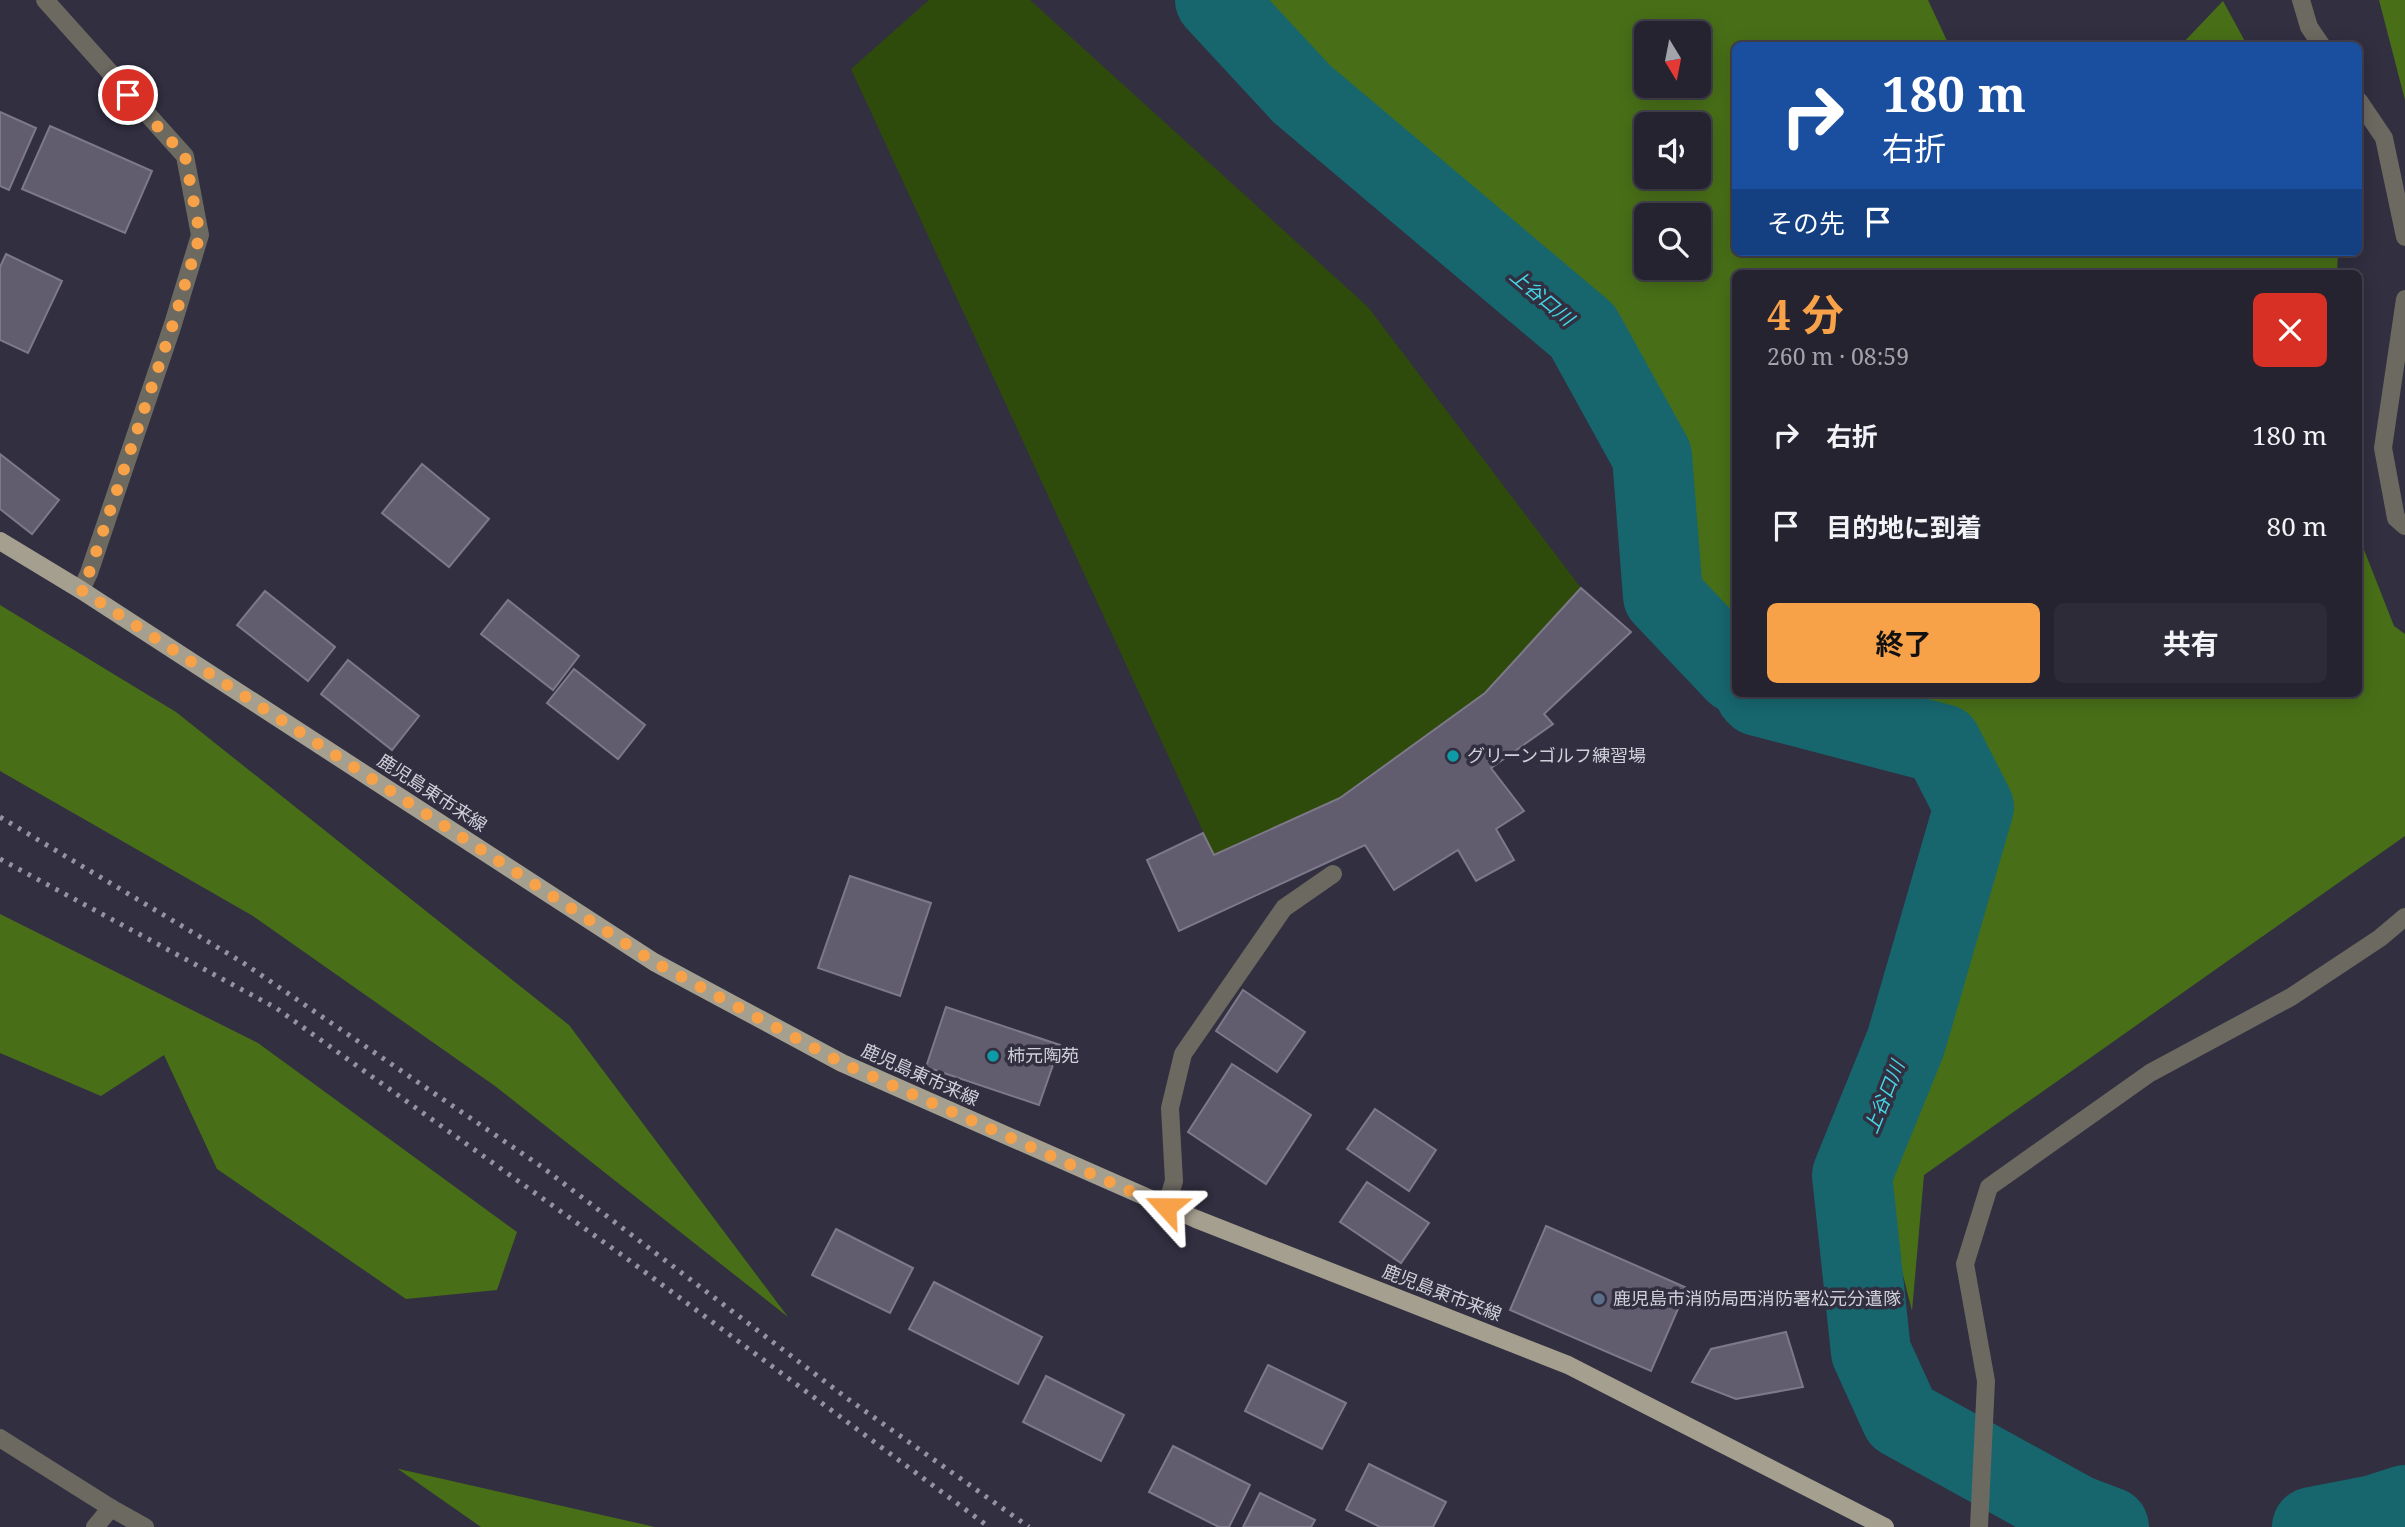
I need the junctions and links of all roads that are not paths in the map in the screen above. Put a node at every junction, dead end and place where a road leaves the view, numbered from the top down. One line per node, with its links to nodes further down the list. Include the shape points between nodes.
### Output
1 (45, 0): 9 (street, via 185,156 200,235)
2 (2301, 0): 3 (street)
3 (2319, 42)
4 (2362, 105): 5 (street, via 2384,138)
5 (2405, 237)
6 (2405, 299): 7 (street, via 2383,448 2396,518)
7 (2405, 526)
8 (0, 541): 9 (main road, 鹿児島東市来線)
9 (81, 590): 12 (main road, 鹿児島東市来線, via 654,962 842,1063)
10 (1333, 874): 12 (street, via 1284,908 1183,1054 1170,1108 1174,1181)
11 (2405, 917): 18 (street, via 2291,997 2150,1073 1989,1187 1965,1265 1986,1381)
12 (1166, 1207): 17 (main road, 鹿児島東市来線, via 1568,1365)
13 (0, 1438): 14 (street)
14 (111, 1508): 15 (street); 16 (street)
15 (95, 1527)
16 (145, 1527)
17 (1885, 1527)
18 (1979, 1527)

